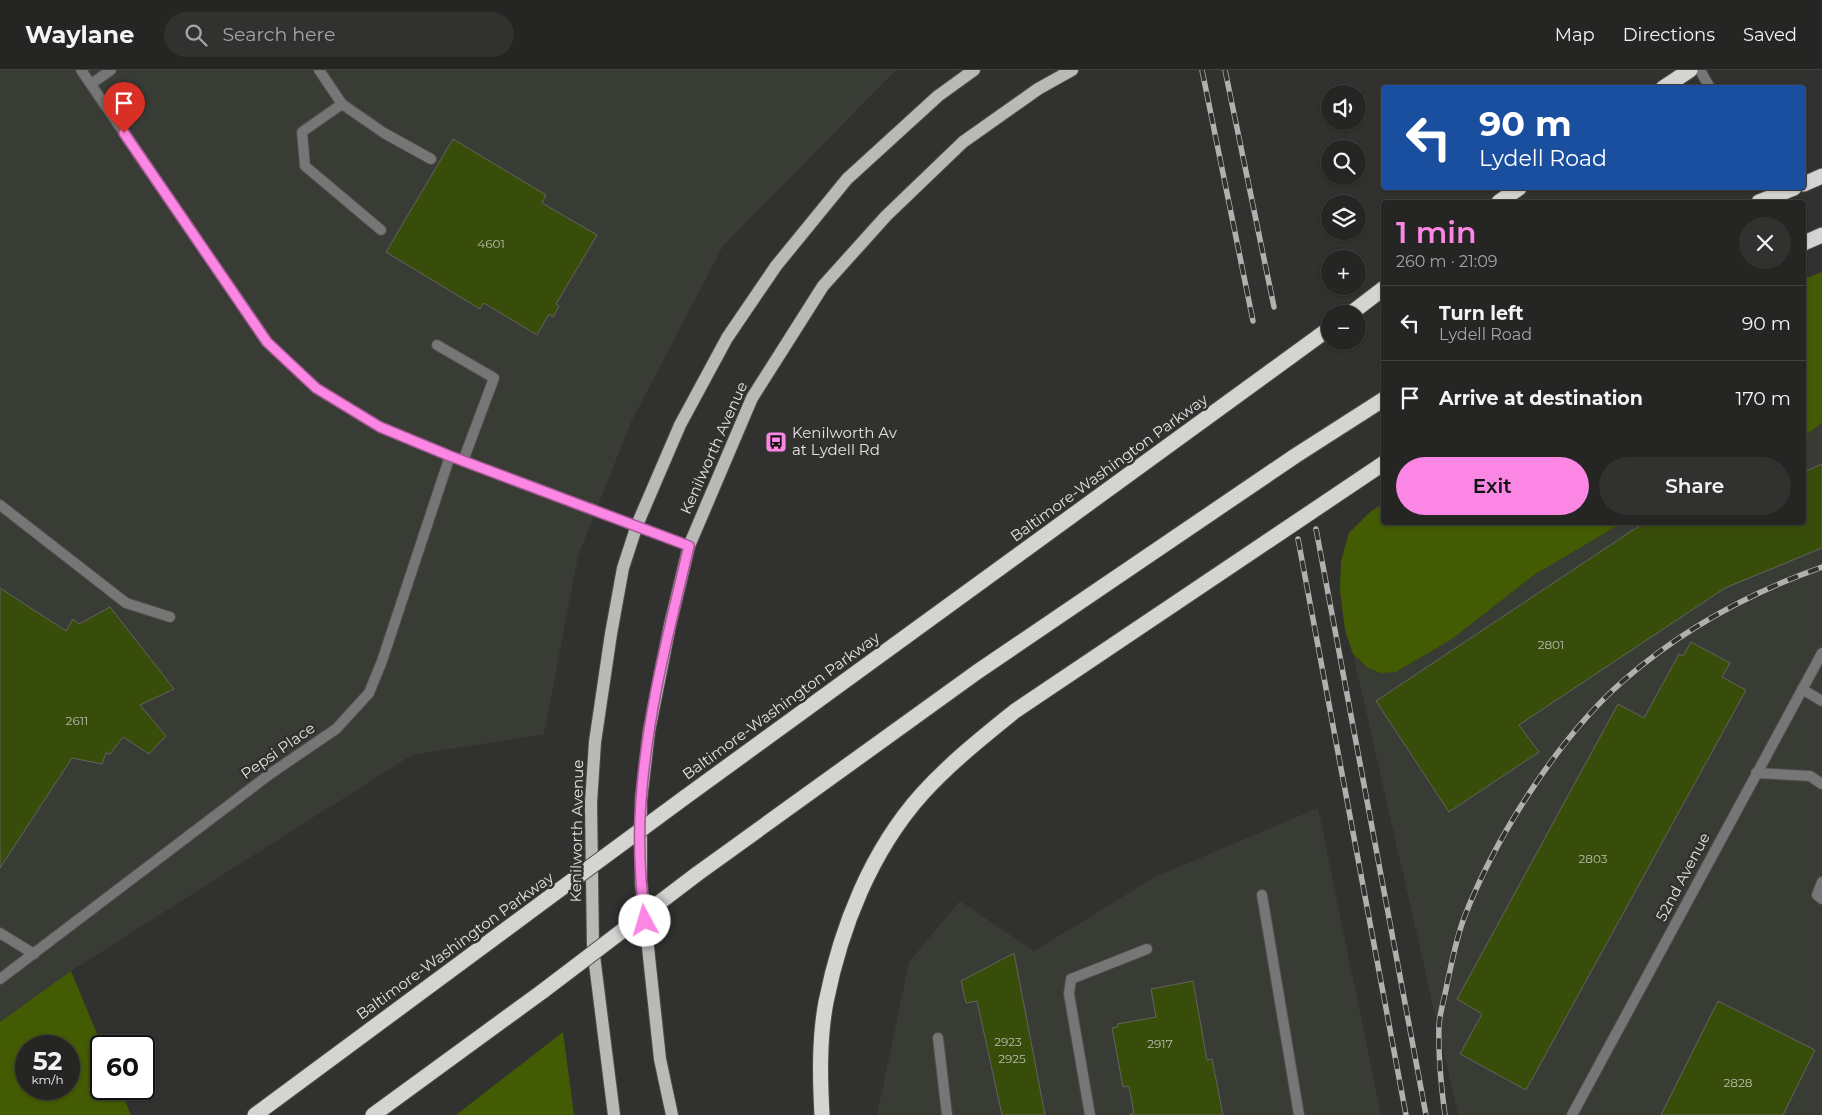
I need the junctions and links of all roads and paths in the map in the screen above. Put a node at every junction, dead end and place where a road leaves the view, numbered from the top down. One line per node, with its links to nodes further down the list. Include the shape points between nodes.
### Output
1 (81, 70): 8 (street)
2 (111, 70): 8 (street)
3 (319, 70): 11 (street)
4 (974, 70): 31 (main road, Kenilworth Avenue, via 938,96 847,179 776,266 727,338 685,417)
5 (1072, 70): 32 (main road, Kenilworth Avenue, via 1038,88 963,142 886,216 823,286 752,398)
6 (1690, 70): 9 (highway)
7 (1700, 70): 10 (street)
8 (91, 84): 27 (street, via 267,342 316,388 380,427)
9 (1668, 85)
10 (1708, 85)
11 (342, 104): 12 (street, via 384,133); 19 (street, via 302,132 305,166)
12 (431, 159)
13 (1822, 176): 14 (highway)
14 (1806, 183)
15 (1516, 190): 18 (highway)
16 (1786, 190): 17 (highway)
17 (1766, 195)
18 (1502, 200)
19 (380, 230)
20 (1822, 235): 21 (highway)
21 (1806, 242)
22 (1381, 290): 23 (highway)
23 (1362, 305)
24 (1321, 335): 47 (highway, Baltimore-Washington Parkway, bridge)
25 (437, 345): 28 (street, via 494,378)
26 (1381, 401): 48 (highway, bridge, via 977,672 697,874)
27 (450, 456): 28 (street); 44 (street, Pepsi Place, via 382,661 368,693 336,729 270,774)
28 (463, 461): 31 (street)
29 (1381, 465): 51 (highway, via 1015,711 960,756 921,795 879,855 847,926 826,1003 820,1075)
30 (0, 505): 33 (street, via 126,603)
31 (636, 525): 32 (street); 49 (main road, Kenilworth Avenue, via 623,568 611,634 595,742 591,803 593,948)
32 (689, 546): 50 (main road, Kenilworth Avenue, via 649,731 641,800 641,882 660,1059)
33 (170, 617)
34 (1822, 653): 35 (street, 52nd Avenue)
35 (1802, 690): 36 (street); 37 (street, 52nd Avenue)
36 (1822, 701)
37 (1756, 773): 38 (street, via 1810,776); 55 (street, 52nd Avenue)
38 (1822, 784)
39 (1822, 882): 41 (street, via 1817,895)
40 (1262, 895): 54 (street)
41 (1822, 898)
42 (0, 932): 44 (street)
43 (1147, 949): 53 (street, via 1071,979 1069,994)
44 (34, 954): 45 (street, Pepsi Place)
45 (0, 979)
46 (938, 1038): 52 (street)
47 (255, 1115)
48 (373, 1115)
49 (614, 1115)
50 (672, 1115)
51 (822, 1115)
52 (947, 1115)
53 (1090, 1115)
54 (1299, 1115)
55 (1572, 1115)

